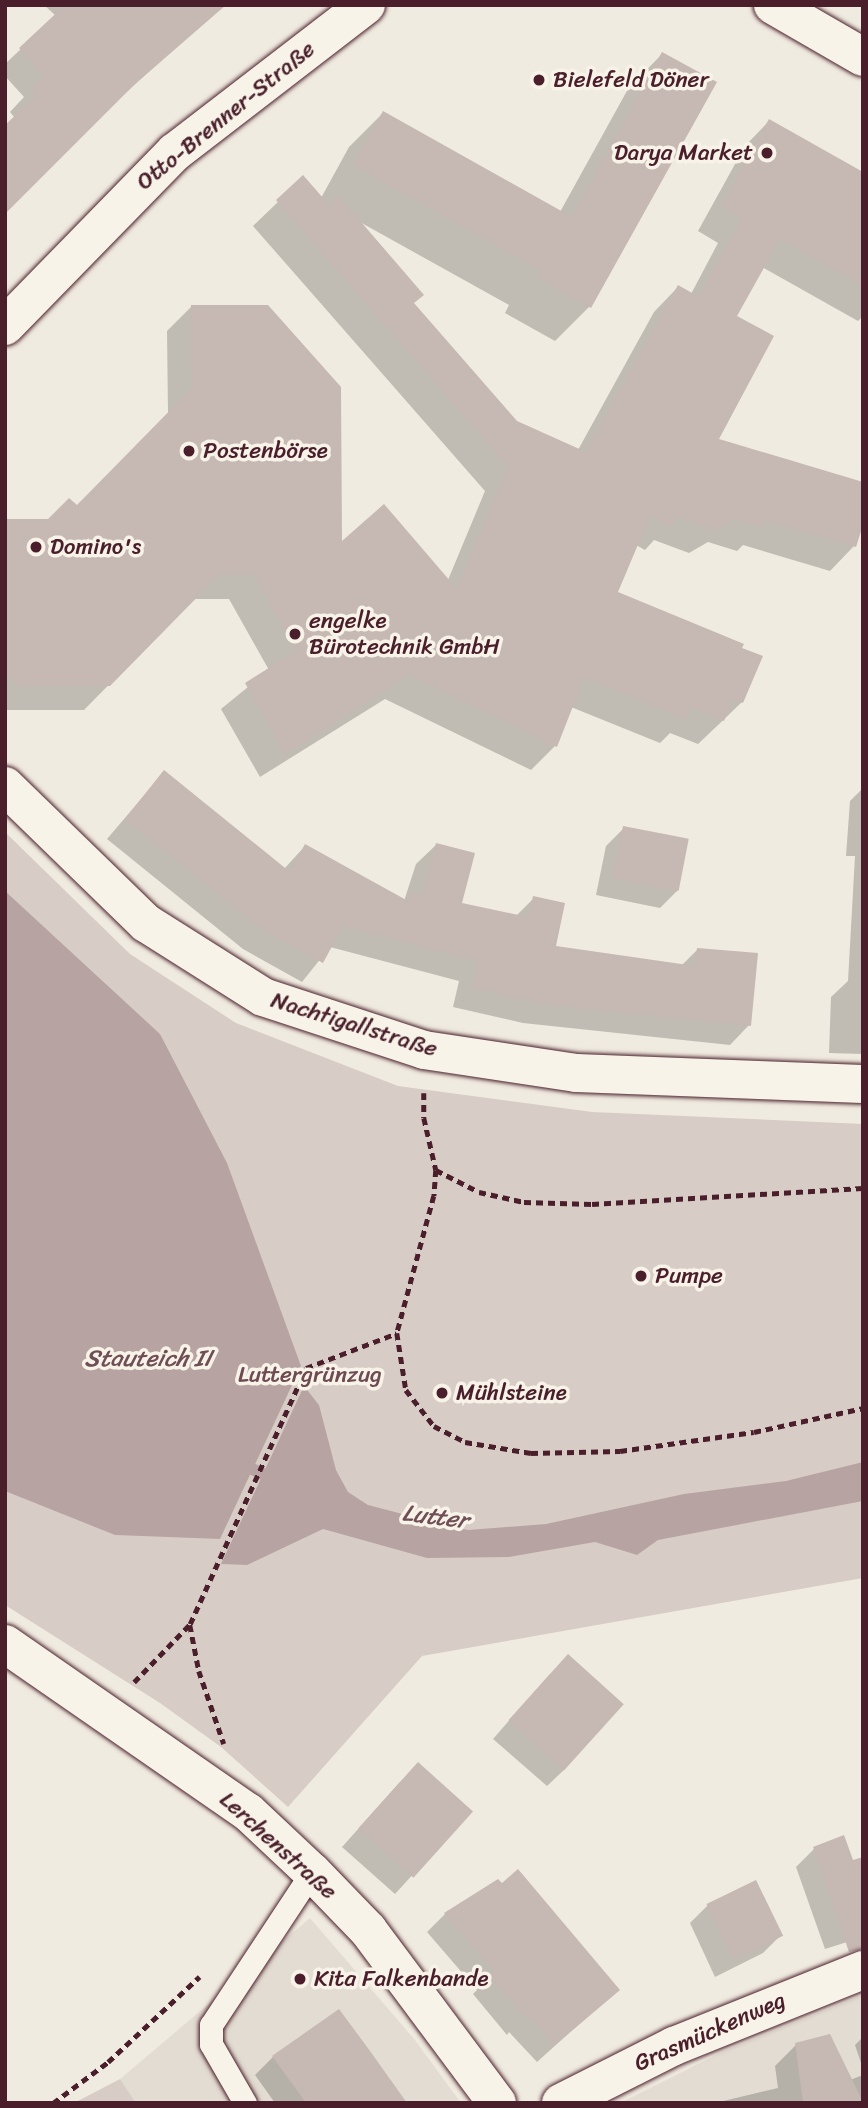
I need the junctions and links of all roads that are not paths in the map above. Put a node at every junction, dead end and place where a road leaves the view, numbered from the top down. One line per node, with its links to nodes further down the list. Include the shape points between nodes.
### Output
1 (366, 5): 4 (street, Otto-Brenner-Straße, via 175,152)
2 (772, 5): 3 (street)
3 (863, 57)
4 (8, 317)
5 (5, 786): 6 (street, Nachtigallstraße, via 146,923 263,997 424,1050 576,1073)
6 (863, 1084)
7 (5, 1644): 8 (street, Lerchenstraße, via 248,1812)
8 (312, 1872): 10 (lane, via 211,2025 211,2044); 11 (street, Lerchenstraße, via 368,1930)
9 (863, 1970): 12 (street, Grasmückenweg, via 674,2046)
10 (245, 2103)
11 (497, 2103)
12 (561, 2103)

